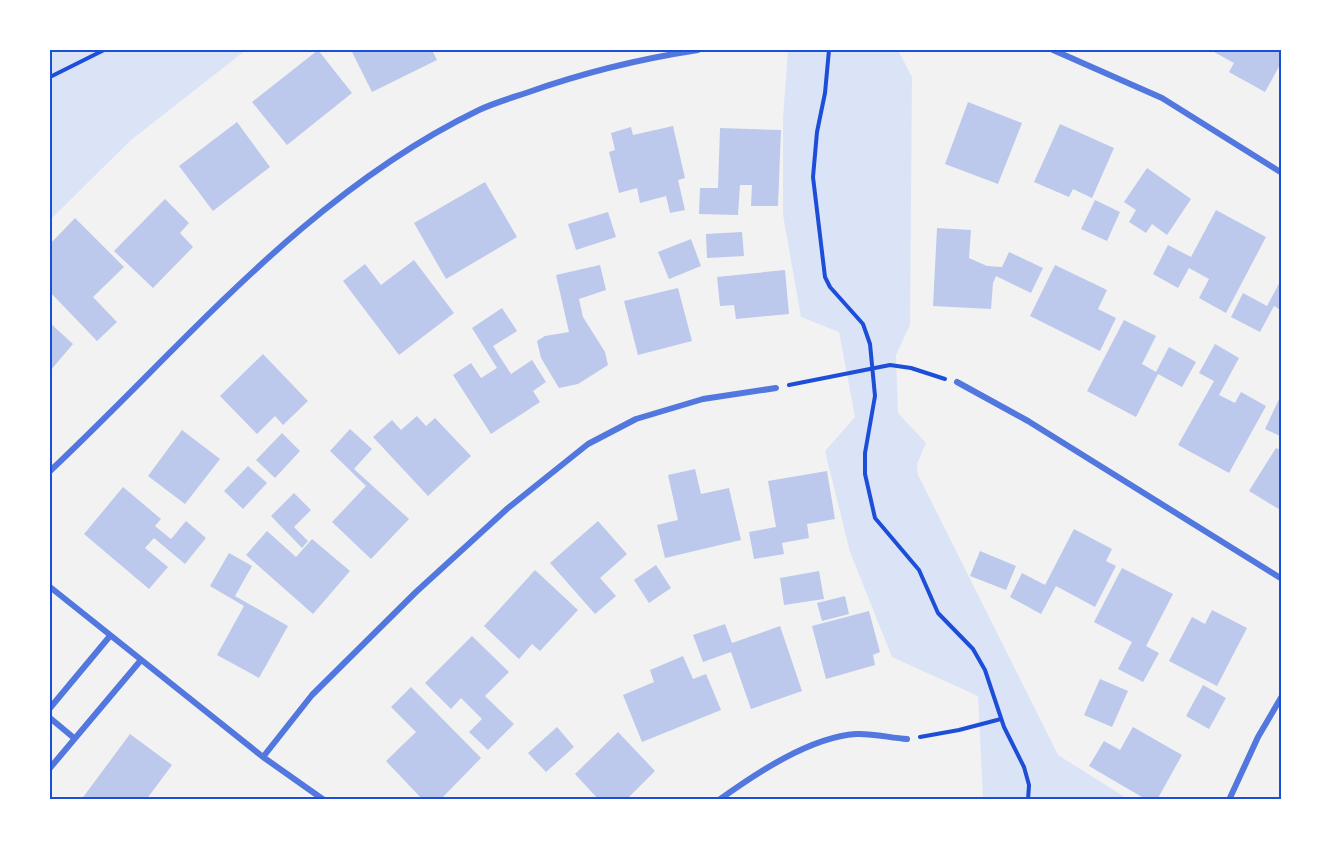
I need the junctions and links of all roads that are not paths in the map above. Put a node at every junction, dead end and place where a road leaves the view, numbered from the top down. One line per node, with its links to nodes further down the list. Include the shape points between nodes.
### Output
1 (698, 50): 6 (street, via 649,57 572,77 490,105 391,159 304,224)
2 (1053, 50): 3 (street, via 1162,98)
3 (1281, 173)
4 (957, 382): 7 (street, via 1028,421)
5 (776, 388): 16 (street, via 703,399 636,419 588,444 508,508 416,592 312,695)
6 (50, 471)
7 (1281, 579)
8 (50, 587): 9 (street)
9 (110, 636): 10 (street); 12 (street)
10 (141, 660): 14 (street); 16 (street)
11 (1281, 696): 20 (street)
12 (50, 708)
13 (50, 718): 14 (street)
14 (74, 738): 17 (street)
15 (907, 739): 19 (street, via 856,734 821,742 782,760)
16 (263, 757): 18 (street)
17 (50, 768)
18 (324, 800)
19 (719, 800)
20 (1229, 800)

